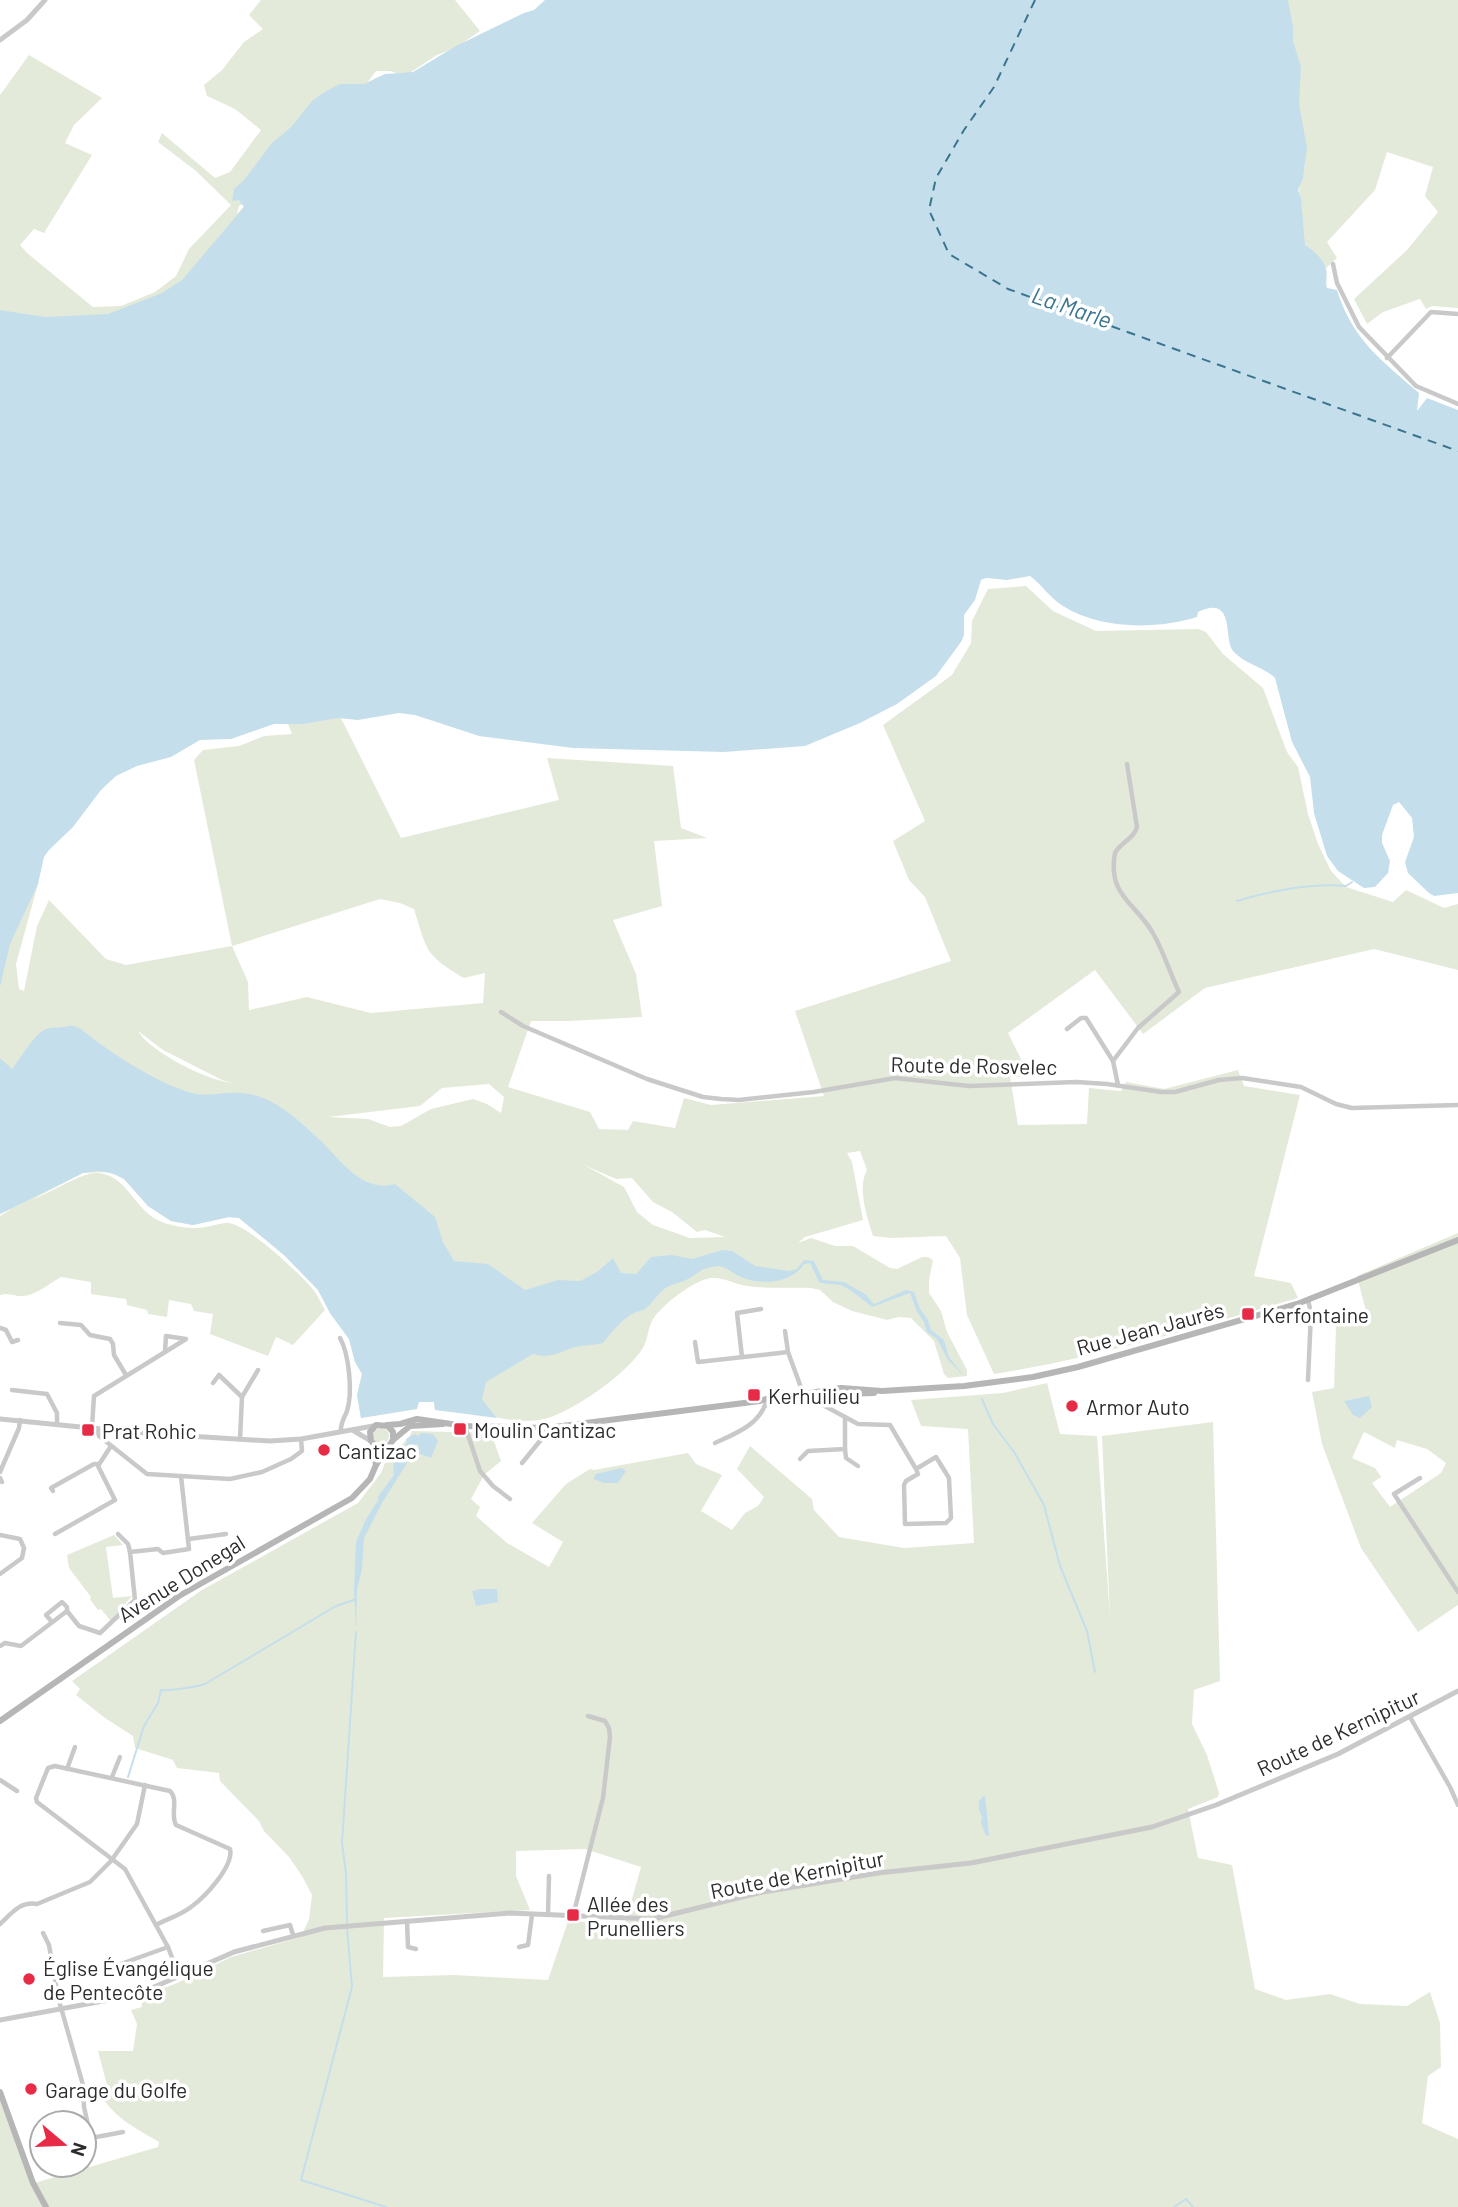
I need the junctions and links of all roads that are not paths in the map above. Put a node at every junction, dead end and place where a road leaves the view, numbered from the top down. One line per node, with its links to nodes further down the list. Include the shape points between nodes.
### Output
1 (45, 0): 2 (street)
2 (0, 40)
3 (1333, 264): 5 (street, via 1337,283 1359,327)
4 (1458, 314): 5 (street, via 1432,312)
5 (1387, 358): 6 (street, via 1416,386)
6 (1458, 404)
7 (1127, 764): 10 (street, via 1138,827 1115,853 1117,886 1153,934 1179,992 1138,1027)
8 (501, 1012): 11 (street, Route de Rosvelec, via 523,1026 647,1079 704,1097 739,1100 895,1077 969,1086)
9 (1067, 1029): 10 (street, via 1086,1018)
10 (1113, 1061): 11 (street)
11 (1118, 1085): 12 (street, Route de Rosvelec, via 1168,1092 1242,1078 1301,1087 1352,1108)
12 (1458, 1105)
13 (1458, 1240): 14 (main road, Rue Jean Jaurès)
14 (1308, 1300): 27 (street); 30 (main road, Rue Jean Jaurès, via 1032,1377 964,1387)
15 (761, 1309): 24 (street, via 737,1313)
16 (60, 1323): 26 (street, via 81,1325 90,1335 110,1339)
17 (0, 1328): 20 (street, via 12,1342)
18 (785, 1331): 23 (street)
19 (340, 1338): 45 (street, via 346,1349 349,1394)
20 (18, 1340)
21 (695, 1342): 24 (street, via 698,1363)
22 (165, 1350): 22 (street, via 176,1345 186,1339 166,1336); 26 (street)
23 (788, 1352): 24 (street); 31 (street)
24 (742, 1357)
25 (258, 1370): 32 (street)
26 (125, 1375): 42 (street, via 94,1396)
27 (1308, 1380)
28 (213, 1383): 32 (street, via 219,1375)
29 (12, 1390): 37 (street, via 47,1394)
30 (821, 1392): 31 (main road, Rue Jean Jaurès); 34 (street, via 821,1404)
31 (802, 1393): 33 (main road, Rue Jean Jaurès)
32 (242, 1397): 46 (street)
33 (766, 1398): 43 (main road, Rue Jean Jaurès); 50 (street, via 765,1408 746,1430)
34 (845, 1417): 53 (street); 59 (street, via 858,1424 890,1425)
35 (0, 1419): 36 (street)
36 (20, 1420): 37 (street); 60 (street)
37 (57, 1423): 42 (street)
38 (385, 1424): 39 (main road, via 418,1419); 40 (main road); 48 (main road, via 393,1432)
39 (443, 1424): 41 (main road, Rue Jean Jaurès); 48 (main road, via 410,1426)
40 (376, 1425): 44 (street); 49 (main road, via 370,1432)
41 (465, 1426): 43 (main road, Rue Jean Jaurès); 64 (street, via 483,1476)
42 (94, 1427): 46 (street); 51 (street)
43 (546, 1428): 55 (street)
44 (354, 1431): 45 (street); 49 (street)
45 (341, 1433): 47 (street)
46 (240, 1439): 47 (street)
47 (301, 1439): 61 (street, via 302,1451 262,1472 230,1479)
48 (393, 1440): 52 (main road)
49 (372, 1443): 52 (main road); 57 (main road)
50 (715, 1443)
51 (111, 1446): 56 (street); 61 (street, via 147,1474)
52 (387, 1447): 57 (main road, Avenue Donegal)
53 (845, 1448): 54 (street, via 808,1451); 58 (street, via 846,1458)
54 (800, 1459)
55 (522, 1463)
56 (98, 1464): 63 (street, via 51,1488); 65 (street, via 115,1500)
57 (376, 1465): 79 (main road, Avenue Donegal, via 352,1498 180,1596)
58 (858, 1466)
59 (916, 1469): 59 (street, via 918,1474 904,1485 905,1524 946,1523 951,1518 949,1478 936,1457)
60 (0, 1472)
61 (181, 1476): 69 (street)
62 (1420, 1478): 72 (street, via 1394,1494)
63 (53, 1491)
64 (510, 1499)
65 (55, 1534)
66 (118, 1534): 70 (street)
67 (0, 1535): 71 (street, via 20,1539 24,1548 20,1560)
68 (226, 1535): 69 (street)
69 (189, 1539): 70 (street, via 186,1551)
70 (130, 1552): 73 (street, via 135,1600 107,1628 100,1633 79,1626)
71 (0, 1574)
72 (1458, 1592)
73 (66, 1611): 74 (street); 74 (street, via 62,1602 46,1615)
74 (52, 1622): 75 (street, via 21,1646)
75 (0, 1646)
76 (1458, 1692): 78 (street, Route de Kernipitur)
77 (587, 1716): 92 (street, via 605,1721 610,1737 603,1798)
78 (1410, 1717): 87 (street); 92 (street, Route de Kernipitur, via 1338,1754 1152,1827 971,1863 758,1893 653,1919)
79 (0, 1721)
80 (75, 1747): 82 (street)
81 (120, 1757): 83 (street)
82 (67, 1769): 83 (street); 88 (street, via 48,1768 37,1802)
83 (112, 1777): 85 (street)
84 (0, 1780): 86 (street)
85 (145, 1785): 88 (street, via 137,1824); 95 (street, via 173,1793 176,1825 231,1851 224,1872 192,1907)
86 (18, 1791)
87 (1458, 1805)
88 (113, 1859): 94 (street, via 90,1882 37,1904 20,1905); 95 (street, via 125,1868)
89 (549, 1876): 91 (street)
90 (532, 1914): 91 (street, Route de Kernipitur); 93 (street, Route de Kernipitur); 100 (street, via 527,1945)
91 (548, 1916): 92 (street, Route de Kernipitur)
92 (572, 1917)
93 (407, 1921): 98 (street, Route de Kernipitur); 101 (street, via 408,1947)
94 (0, 1924)
95 (156, 1925): 99 (street)
96 (263, 1931): 98 (street, via 290,1925)
97 (43, 1933): 104 (street)
98 (293, 1935): 103 (street, Route de Kernipitur, via 229,1954)
99 (168, 1947): 102 (street); 103 (street)
100 (519, 1947)
101 (415, 1949)
102 (118, 1965)
103 (180, 1977): 104 (street, Route de Kernipitur, via 136,1995)
104 (61, 2009): 105 (street, Route de Kernipitur); 107 (street, via 83,2085)
105 (0, 2020)
106 (0, 2092): 110 (main road)
107 (85, 2109)
108 (124, 2132): 109 (street)
109 (98, 2137)
110 (46, 2207)

